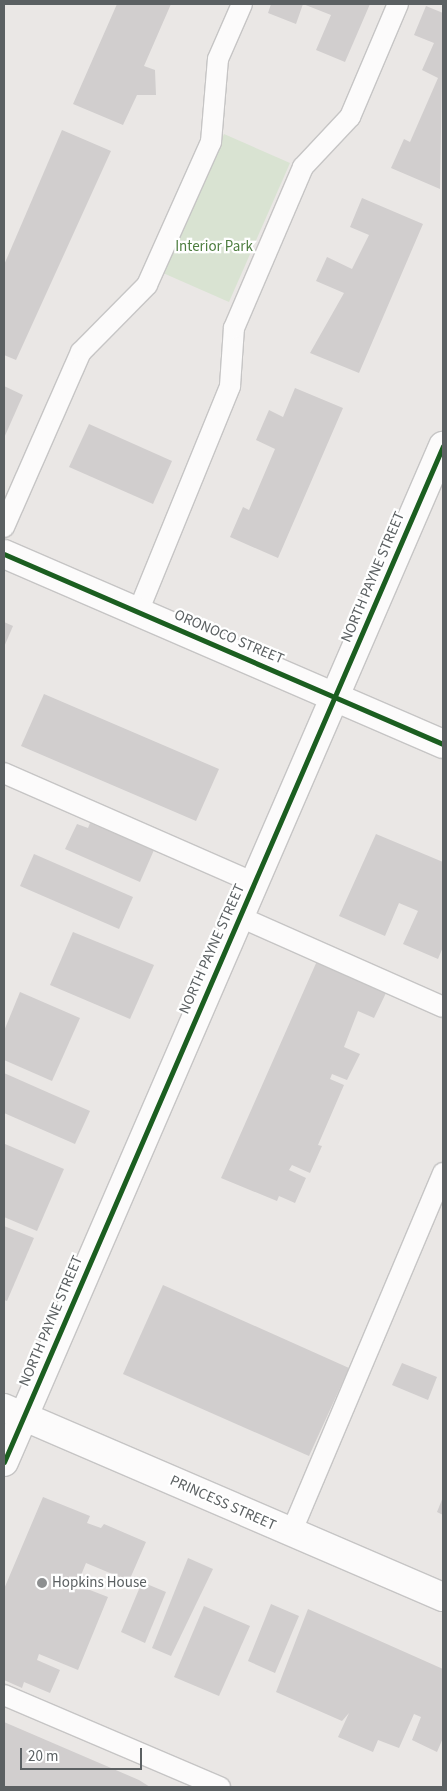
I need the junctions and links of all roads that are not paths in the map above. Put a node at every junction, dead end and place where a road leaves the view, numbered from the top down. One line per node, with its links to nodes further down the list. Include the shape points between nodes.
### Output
1 (242, 4): 4 (lane, via 218,59 211,142 147,285 81,352)
2 (398, 4): 6 (lane, via 350,117 303,167 295,184 234,328 230,386)
3 (443, 446): 7 (street, NORTH PAYNE STREET)
4 (4, 527)
5 (4, 554): 6 (street, ORONOCO STREET)
6 (138, 612): 7 (street, ORONOCO STREET)
7 (335, 697): 8 (street, ORONOCO STREET); 10 (street, NORTH PAYNE STREET)
8 (443, 744)
9 (4, 773): 10 (lane)
10 (255, 883): 11 (street, NORTH PAYNE STREET)
11 (240, 917): 12 (lane); 14 (street, NORTH PAYNE STREET)
12 (443, 1007)
13 (443, 1173): 16 (lane)
14 (14, 1412): 15 (street, NORTH PAYNE STREET); 16 (street, PRINCESS STREET)
15 (4, 1462)
16 (291, 1533): 17 (street, PRINCESS STREET)
17 (443, 1597)
18 (4, 1694): 19 (lane)
19 (220, 1787)

